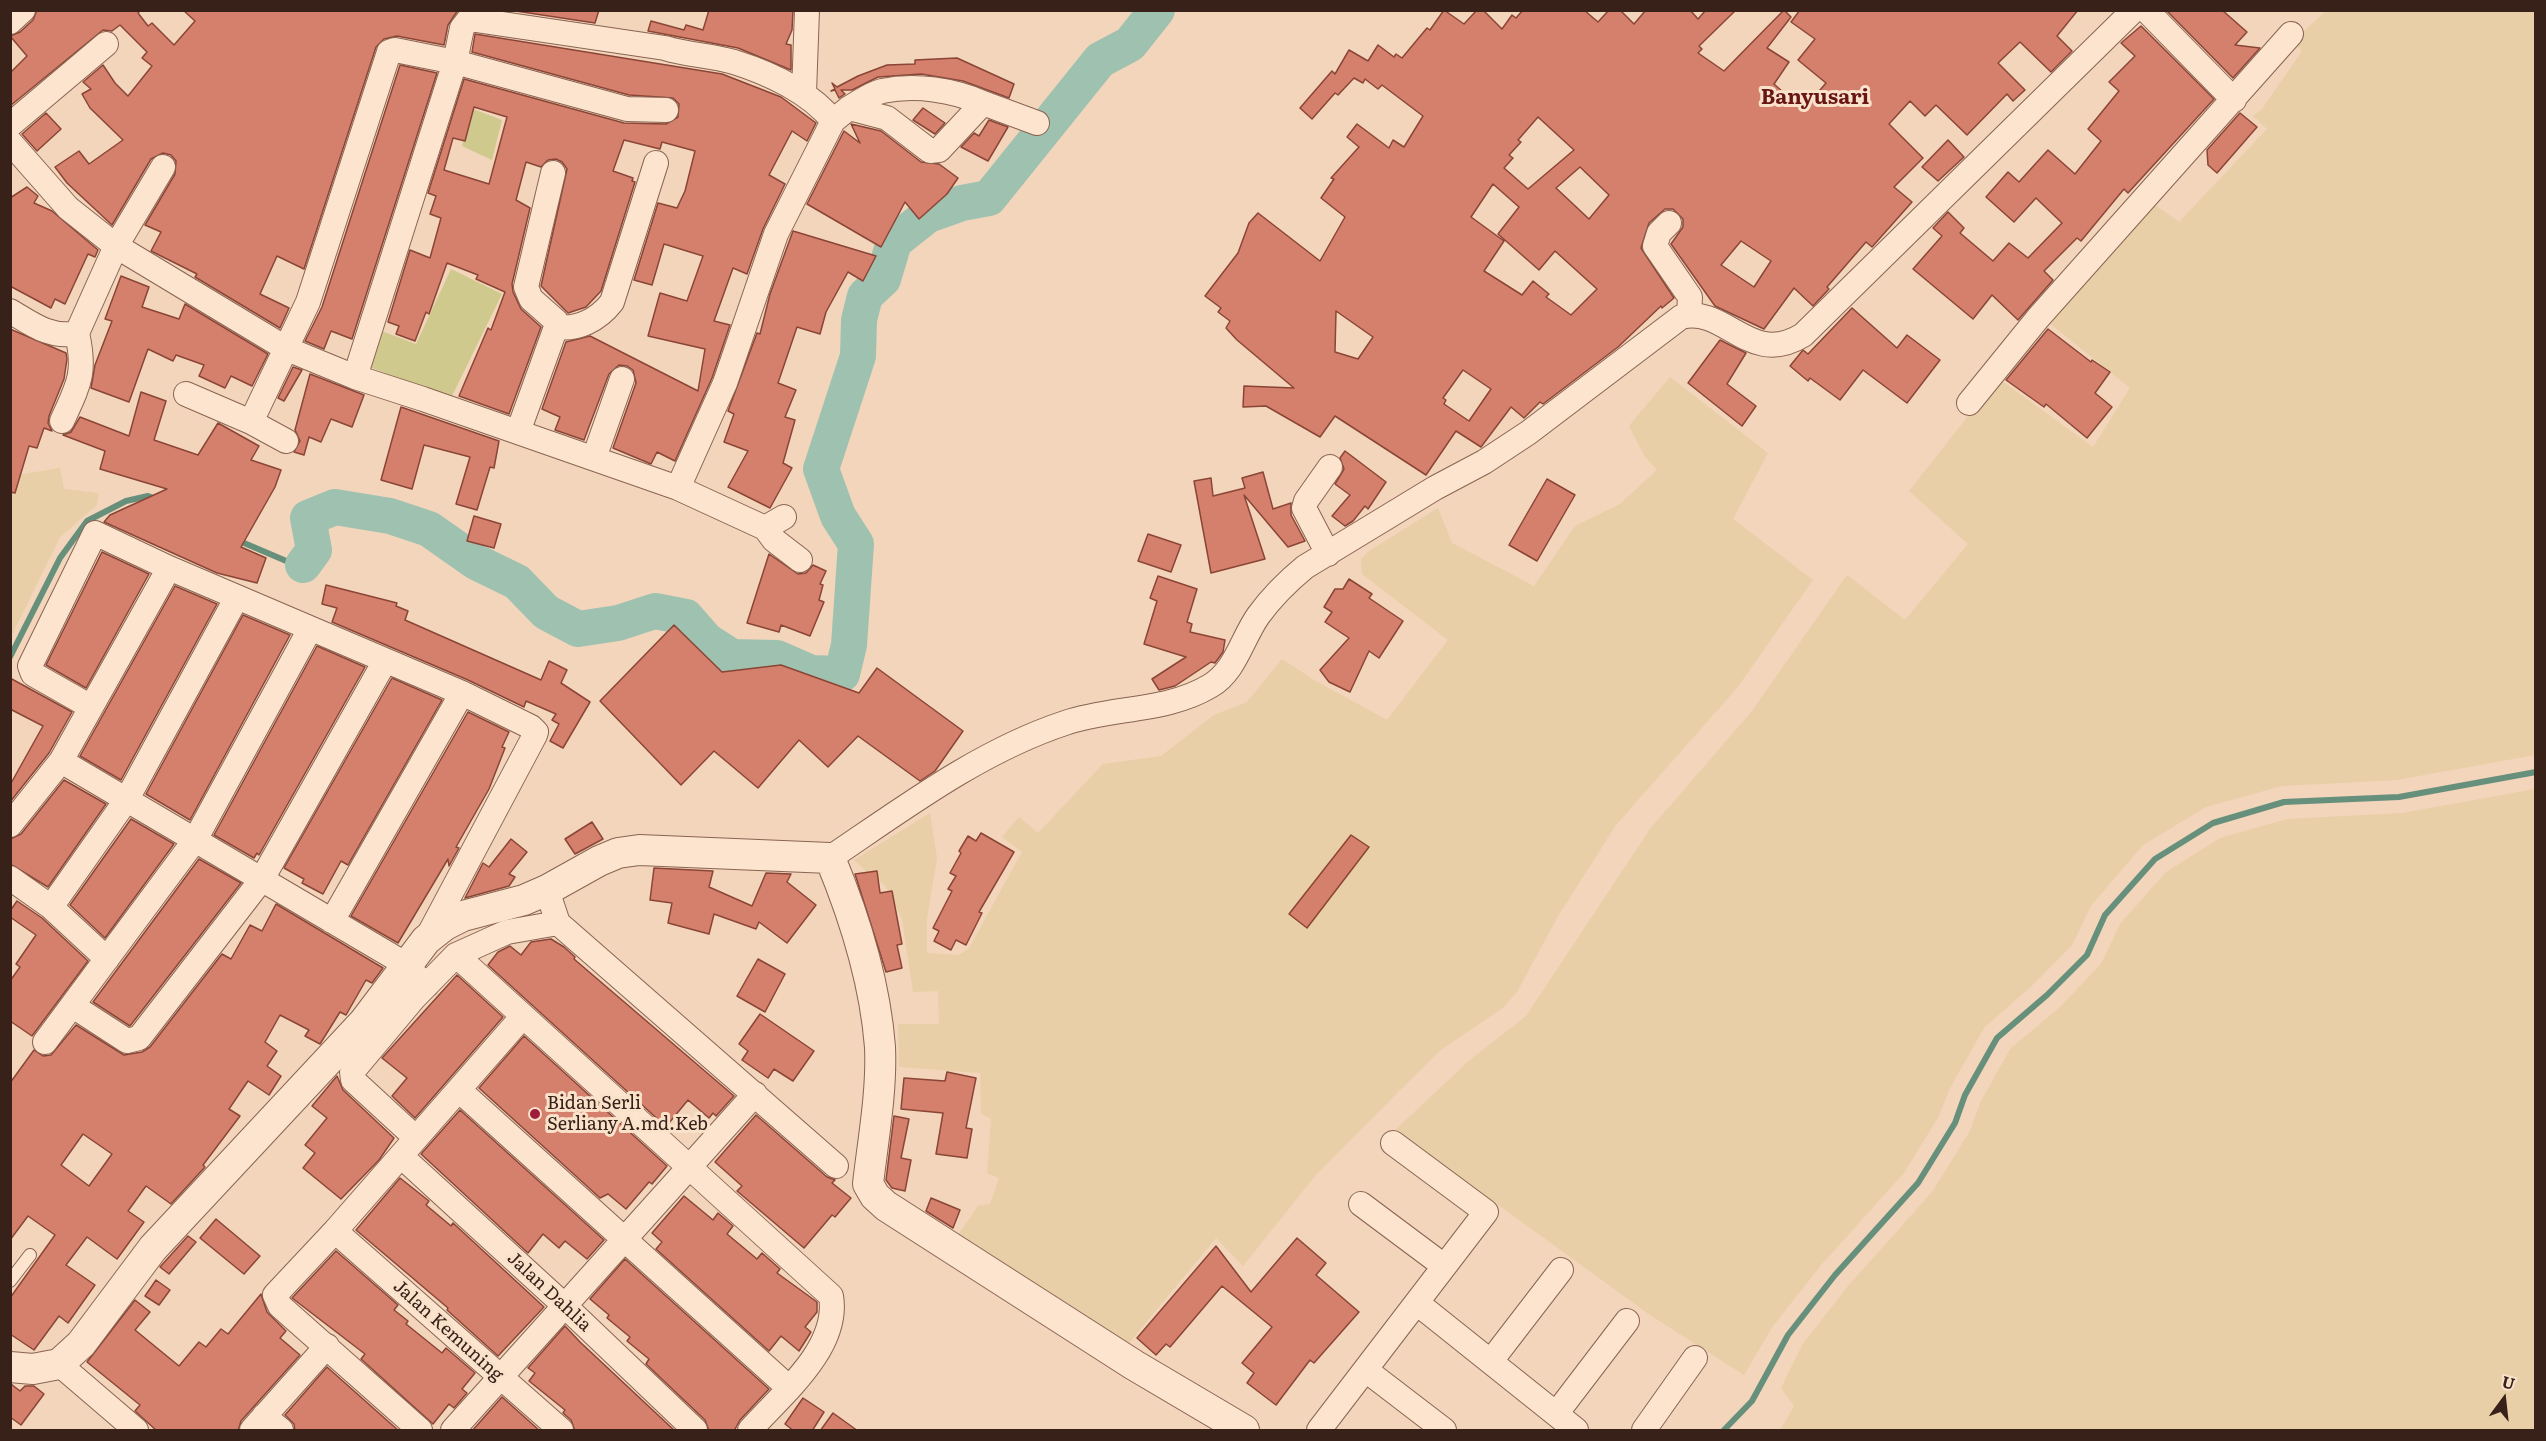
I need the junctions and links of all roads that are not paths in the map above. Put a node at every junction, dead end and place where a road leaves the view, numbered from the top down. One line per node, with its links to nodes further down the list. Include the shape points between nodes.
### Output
1 (24, 10): 5 (street)
2 (807, 10): 9 (street)
3 (2134, 10): 23 (street, via 1790,343 1767,345 1706,318)
4 (2146, 10): 10 (street)
5 (10, 22)
6 (2291, 34): 10 (street)
7 (106, 44): 15 (street)
8 (455, 62): 9 (street, via 462,28 469,20 726,60); 12 (street, via 627,109); 26 (street, via 395,50 386,55 311,294); 27 (street)
9 (804, 93): 13 (street)
10 (2230, 96): 30 (street)
11 (983, 103): 13 (street, via 945,90 884,91); 13 (street, via 939,150 930,151 887,118); 14 (street)
12 (666, 110)
13 (841, 115): 37 (street, via 776,234 725,383)
14 (1037, 123)
15 (10, 125)
16 (10, 142): 21 (street, via 68,208)
17 (656, 163): 24 (street, via 612,302 600,315 573,329)
18 (163, 167): 21 (street)
19 (554, 173): 24 (street, via 526,287 531,299 556,321)
20 (1670, 222): 23 (street, via 1659,233 1655,246 1690,297)
21 (116, 246): 25 (street); 26 (street)
22 (10, 311): 25 (street, via 49,332 65,336)
23 (1689, 315): 38 (street, via 1675,321 1528,433)
24 (556, 327): 33 (street)
25 (77, 333): 31 (street, via 83,360 81,376)
26 (287, 349): 27 (street); 32 (street)
27 (355, 377): 33 (street)
28 (622, 379): 35 (street)
29 (186, 393): 32 (street)
30 (1969, 403)
31 (62, 421)
32 (251, 422): 34 (street)
33 (518, 432): 35 (street)
34 (286, 441)
35 (594, 458): 37 (street)
36 (1330, 466): 38 (street, via 1304,508)
37 (678, 488): 39 (street, via 775,522 774,540)
38 (1328, 554): 50 (street, via 1290,580 1258,617 1228,671 1208,688 1166,702 1067,722 1027,737 917,800)
39 (800, 560)
40 (169, 568): 41 (street); 45 (street); 45 (street, via 99,533 92,535 30,666 33,674)
41 (237, 597): 42 (street); 47 (street)
42 (310, 629): 43 (street); 49 (street)
43 (385, 661): 44 (street); 52 (street)
44 (462, 693): 55 (street); 57 (street, via 536,732)
45 (91, 707): 46 (street)
46 (61, 761): 47 (street); 48 (street)
47 (127, 799): 49 (street); 54 (street)
48 (10, 825)
49 (195, 840): 52 (street); 59 (street)
50 (830, 858): 53 (street, via 639,850 599,861); 96 (street, via 856,924 880,1047 868,1184 875,1196 1134,1365)
51 (10, 878): 54 (street)
52 (262, 879): 55 (street); 61 (street, via 139,1038 128,1041)
53 (547, 890): 56 (street); 57 (street, via 463,916)
54 (51, 907): 59 (street)
55 (332, 921): 60 (street)
56 (558, 922): 58 (street, via 507,932); 65 (street)
57 (426, 940): 60 (street)
58 (456, 955): 60 (street); 62 (street)
59 (107, 958): 61 (street)
60 (417, 976): 67 (street, Jalan Dahlia, via 351,1076); 83 (street, via 357,1030 153,1248 81,1344)
61 (73, 1006): 63 (street)
62 (523, 1016): 64 (street); 69 (street)
63 (45, 1042)
64 (459, 1090): 67 (street); 72 (street)
65 (755, 1094): 68 (street); 69 (street)
66 (1393, 1143): 74 (street, via 1486,1212)
67 (408, 1147): 71 (street); 78 (street, Jalan Dahlia)
68 (836, 1166)
69 (689, 1167): 72 (street); 87 (street, via 831,1296 833,1318 825,1342)
70 (1361, 1204): 74 (street)
71 (335, 1231): 80 (street, via 275,1295 280,1306); 86 (street, Jalan Kemuning)
72 (625, 1239): 78 (street); 87 (street)
73 (30, 1255): 76 (lane)
74 (1444, 1266): 77 (street)
75 (1561, 1270): 82 (street)
76 (10, 1281)
77 (1417, 1303): 82 (street); 85 (street)
78 (565, 1306): 86 (street); 94 (street, Jalan Dahlia)
79 (1627, 1321): 88 (street)
80 (327, 1346): 89 (street); 91 (street)
81 (1695, 1358): 100 (street)
82 (1491, 1361): 88 (street)
83 (58, 1364): 84 (street, via 33,1369); 90 (street)
84 (10, 1367)
85 (1366, 1371): 97 (street); 98 (street)
86 (501, 1377): 92 (street); 93 (street, Jalan Kemuning)
87 (788, 1387): 95 (street)
88 (1556, 1414): 99 (street)
89 (266, 1426)
90 (136, 1431)
91 (420, 1431)
92 (453, 1431)
93 (561, 1431)
94 (695, 1431)
95 (750, 1431)
96 (1244, 1431)
97 (1319, 1431)
98 (1444, 1431)
99 (1576, 1431)
100 (1644, 1431)

